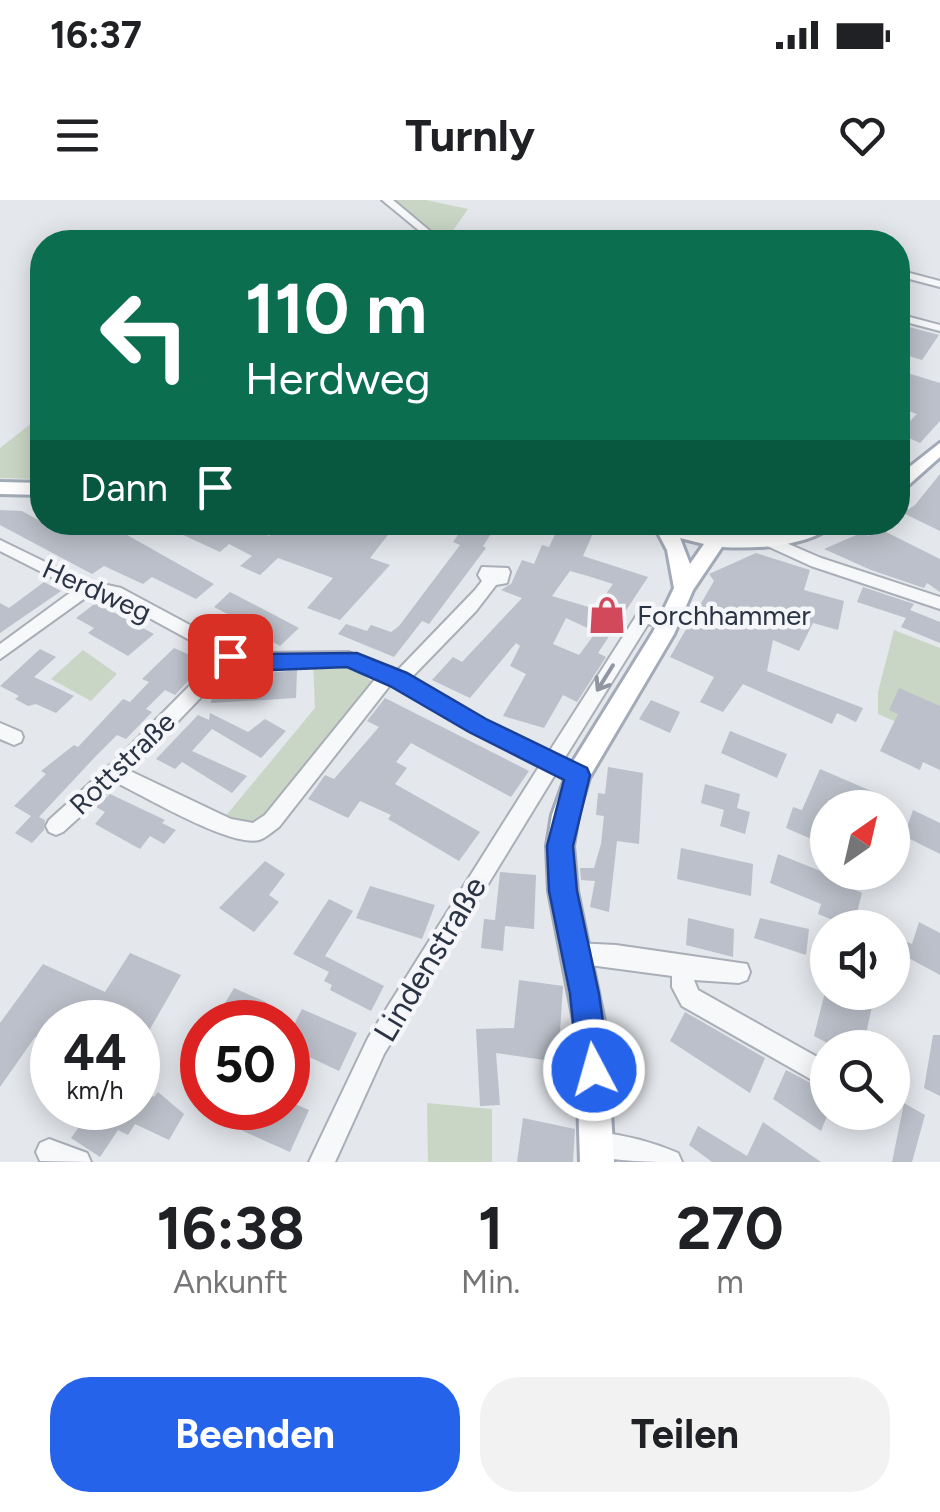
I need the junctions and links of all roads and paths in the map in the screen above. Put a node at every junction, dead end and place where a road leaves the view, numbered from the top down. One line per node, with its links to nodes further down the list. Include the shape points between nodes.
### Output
1 (387, 200): 2 (street)
2 (423, 230)
3 (910, 276): 4 (street)
4 (940, 284)
5 (910, 320): 6 (street)
6 (940, 328)
7 (940, 448): 8 (main road)
8 (910, 474)
9 (0, 488): 10 (main road)
10 (30, 489)
11 (666, 535): 19 (main road, via 677,550)
12 (694, 535): 14 (main road)
13 (788, 535): 15 (main road)
14 (716, 541): 15 (main road); 19 (main road)
15 (770, 541): 20 (street)
16 (0, 545): 18 (street, Herdweg)
17 (491, 580): 24 (street, via 457,624)
18 (88, 587): 22 (street); 23 (street, Herdweg, via 115,592)
19 (684, 588): 21 (main road)
20 (940, 603)
21 (668, 622): 25 (street, Lindenstraße, one-way to 25, via 644,617); 27 (main road)
22 (0, 653)
23 (230, 656): 24 (street, Herdweg, via 250,662 349,659); 26 (street, Rottstraße)
24 (393, 678): 25 (street, Herdweg); 26 (street, via 256,832 229,828)
25 (551, 764): 27 (street, Herdweg); 36 (street, Lindenstraße, via 376,1046)
26 (114, 772): 28 (street, Rottstraße)
27 (578, 775): 29 (main road, via 560,846)
28 (56, 826)
29 (576, 954): 30 (street, via 608,952); 34 (main road, via 590,1032)
30 (683, 969): 31 (street); 32 (street, via 690,998)
31 (738, 972)
32 (810, 1068)
33 (49, 1152): 35 (street)
34 (597, 1154): 37 (street, via 621,1148)
35 (78, 1162)
36 (322, 1162)
37 (670, 1162)

